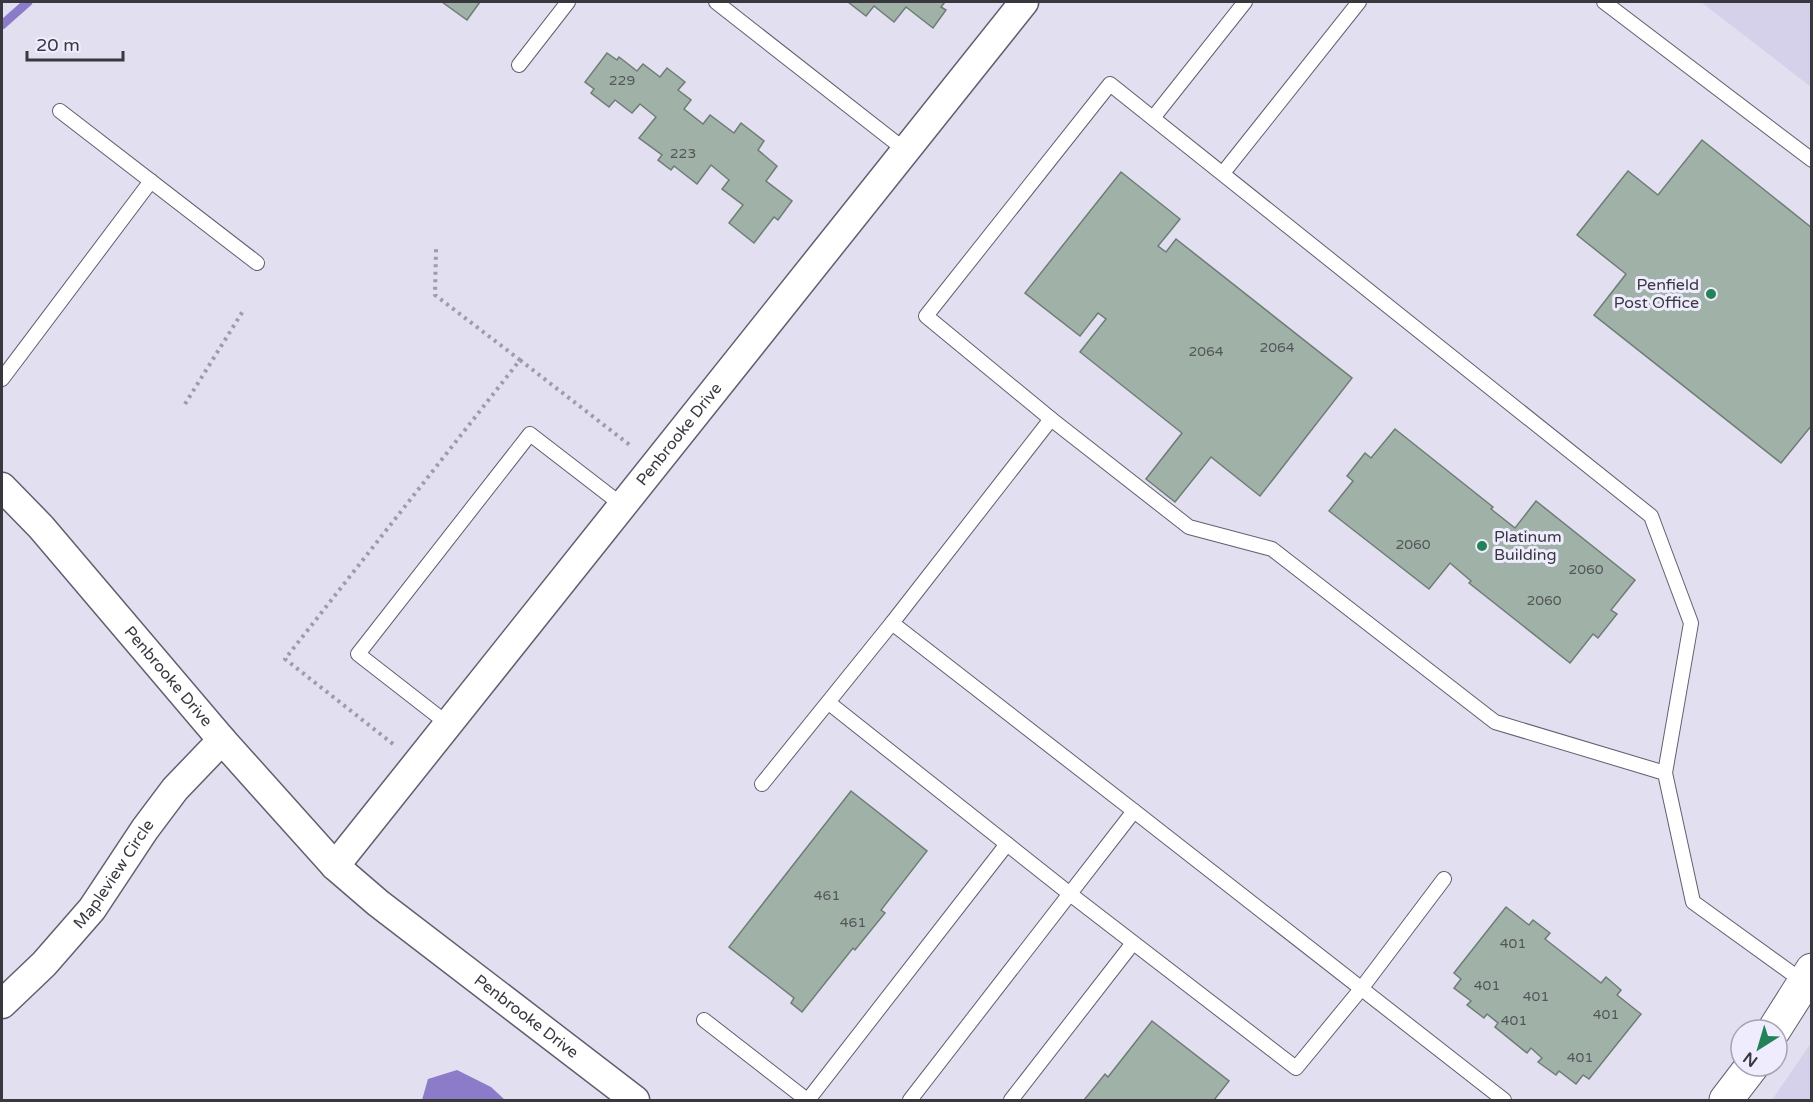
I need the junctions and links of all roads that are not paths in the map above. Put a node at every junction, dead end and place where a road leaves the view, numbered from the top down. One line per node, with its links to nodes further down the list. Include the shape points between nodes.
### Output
1 (568, 2): 7 (lane)
2 (716, 2): 10 (lane)
3 (1024, 2): 10 (street, Penbrooke Drive)
4 (1245, 2): 9 (lane)
5 (1359, 2): 12 (lane)
6 (1604, 2): 11 (lane)
7 (519, 65)
8 (60, 111): 13 (lane)
9 (1152, 118): 12 (lane); 16 (lane, via 1110,84 926,316)
10 (905, 150): 18 (street, Penbrooke Drive)
11 (1812, 160)
12 (1223, 173): 23 (lane, via 1651,516 1691,623)
13 (151, 181): 14 (lane); 15 (lane)
14 (257, 263)
15 (2, 379)
16 (1051, 419): 19 (lane); 23 (lane, via 1189,527 1272,549 1495,722)
17 (2, 487): 22 (street, Penbrooke Drive, via 41,527)
18 (622, 505): 21 (street, Penbrooke Drive); 21 (lane, via 530,434 358,654)
19 (892, 623): 20 (lane); 25 (lane)
20 (829, 703): 24 (lane); 26 (lane)
21 (448, 724): 27 (street, Penbrooke Drive)
22 (222, 740): 27 (street, Penbrooke Drive); 33 (street, Mapleview Circle, via 175,789 92,909)
23 (1665, 773): 31 (lane, via 1693,902)
24 (762, 784)
25 (1134, 811): 29 (lane); 32 (lane)
26 (1007, 844): 29 (lane); 38 (lane)
27 (335, 866): 37 (street, Penbrooke Drive)
28 (1444, 879): 32 (lane)
29 (1070, 894): 30 (lane); 39 (lane)
30 (1133, 943): 32 (lane, via 1296,1068); 40 (lane)
31 (1809, 980): 34 (main road)
32 (1361, 989): 41 (lane)
33 (2, 1004)
34 (1782, 1018)
35 (704, 1020): 38 (lane)
36 (1743, 1078): 42 (main road)
37 (635, 1101)
38 (807, 1101)
39 (910, 1101)
40 (1011, 1101)
41 (1504, 1101)
42 (1726, 1101)

